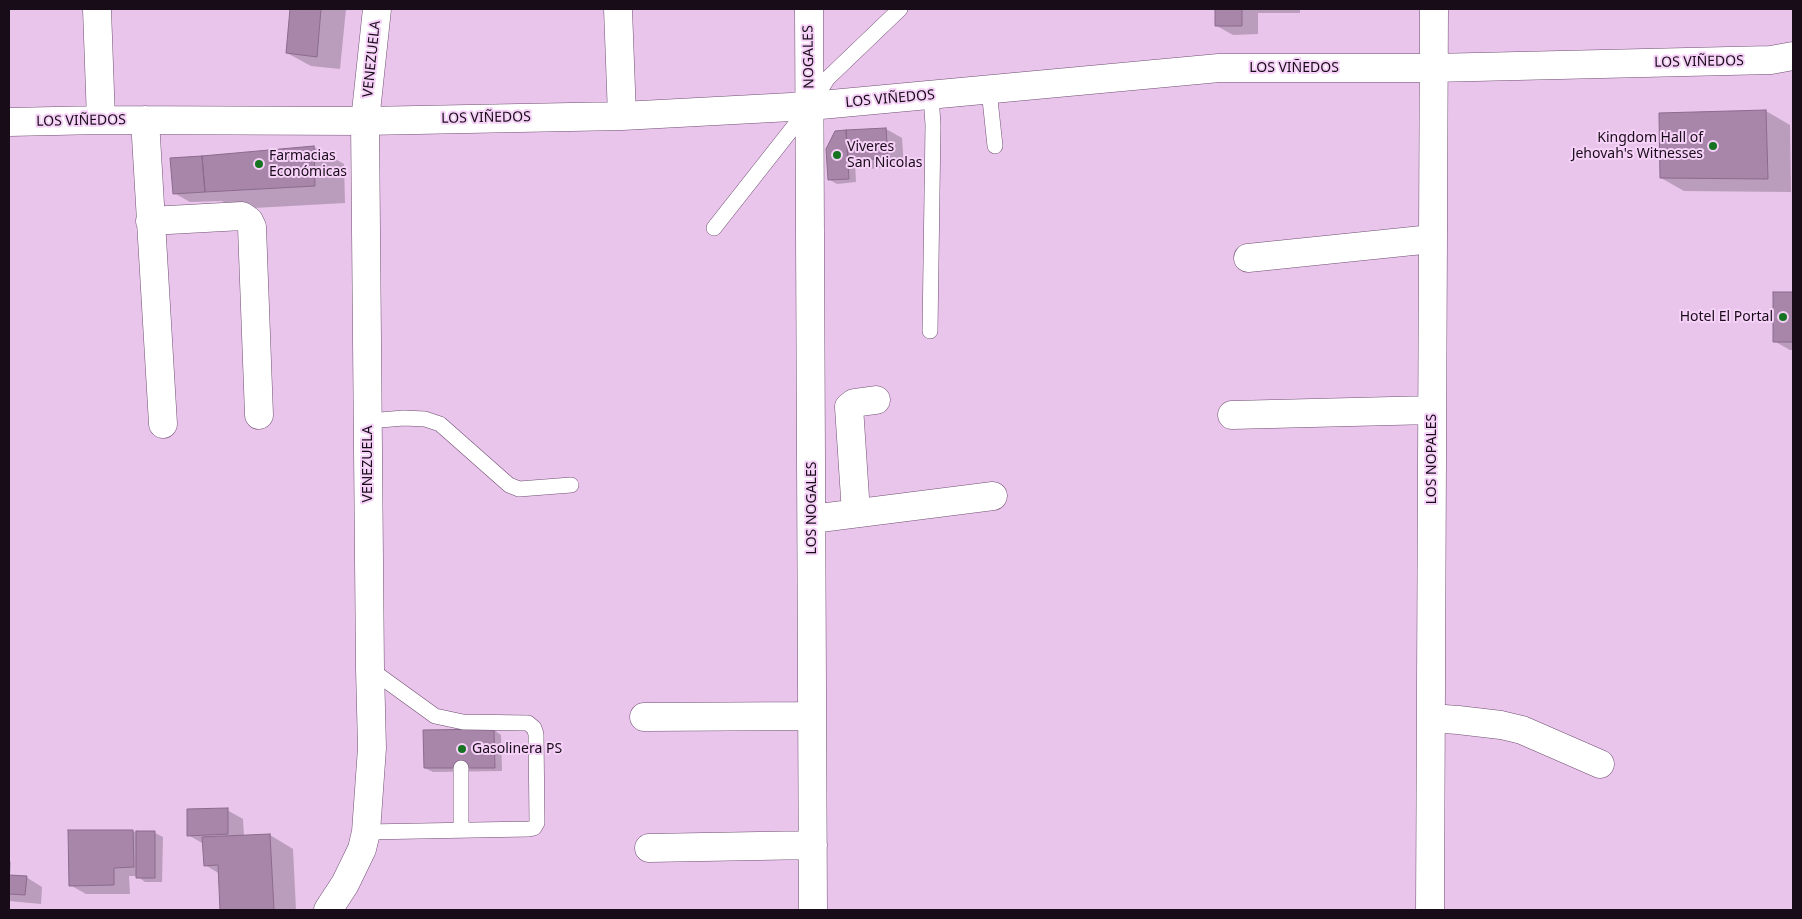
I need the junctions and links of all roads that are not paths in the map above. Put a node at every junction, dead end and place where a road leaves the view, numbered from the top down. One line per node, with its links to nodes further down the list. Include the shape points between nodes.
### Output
1 (97, 9): 13 (street)
2 (377, 9): 15 (street, VENEZUELA)
3 (618, 9): 12 (street)
4 (809, 9): 11 (street, NOGALES)
5 (900, 9): 11 (lane, via 828,78)
6 (1434, 9): 8 (street, LOS NOPALES)
7 (1786, 60): 8 (street, LOS VIÑEDOS)
8 (1433, 68): 9 (street, LOS VIÑEDOS, via 1219,68); 20 (street, LOS NOPALES)
9 (990, 90): 10 (street, LOS VIÑEDOS); 17 (lane)
10 (931, 95): 11 (street, LOS VIÑEDOS); 22 (lane)
11 (810, 106): 12 (street, LOS VIÑEDOS); 19 (lane); 32 (street, LOS NOGALES)
12 (622, 116): 15 (street, LOS VIÑEDOS)
13 (101, 120): 14 (street, LOS VIÑEDOS); 16 (street, LOS VIÑEDOS)
14 (145, 120): 15 (street, LOS VIÑEDOS); 18 (street)
15 (366, 121): 27 (street, VENEZUELA)
16 (9, 122)
17 (995, 146)
18 (150, 220): 25 (street, via 242,216 249,221 252,227); 28 (street)
19 (714, 228)
20 (1432, 239): 21 (street); 24 (street, LOS NOPALES)
21 (1248, 258)
22 (930, 331)
23 (876, 400): 31 (street, via 849,407)
24 (1432, 410): 26 (street); 36 (street, LOS NOPALES)
25 (259, 415)
26 (1232, 415)
27 (368, 421): 29 (lane, via 404,418 440,424 509,485 519,489); 33 (street, VENEZUELA)
28 (163, 424)
29 (571, 485)
30 (993, 496): 31 (street)
31 (856, 513): 32 (street)
32 (812, 519): 34 (street, LOS NOGALES)
33 (370, 669): 39 (lane, via 435,716 463,726 528,723 534,728 537,823 534,828); 40 (street, VENEZUELA, via 372,748)
34 (812, 716): 35 (street); 41 (street, LOS NOGALES)
35 (644, 717)
36 (1431, 718): 37 (street, via 1522,730); 45 (street, LOS NOPALES)
37 (1600, 764)
38 (461, 768): 39 (lane)
39 (461, 830): 40 (lane)
40 (366, 832): 43 (street, VENEZUELA, via 358,858)
41 (813, 845): 42 (street); 44 (street, LOS NOGALES)
42 (649, 848)
43 (328, 910)
44 (813, 910)
45 (1430, 910)

